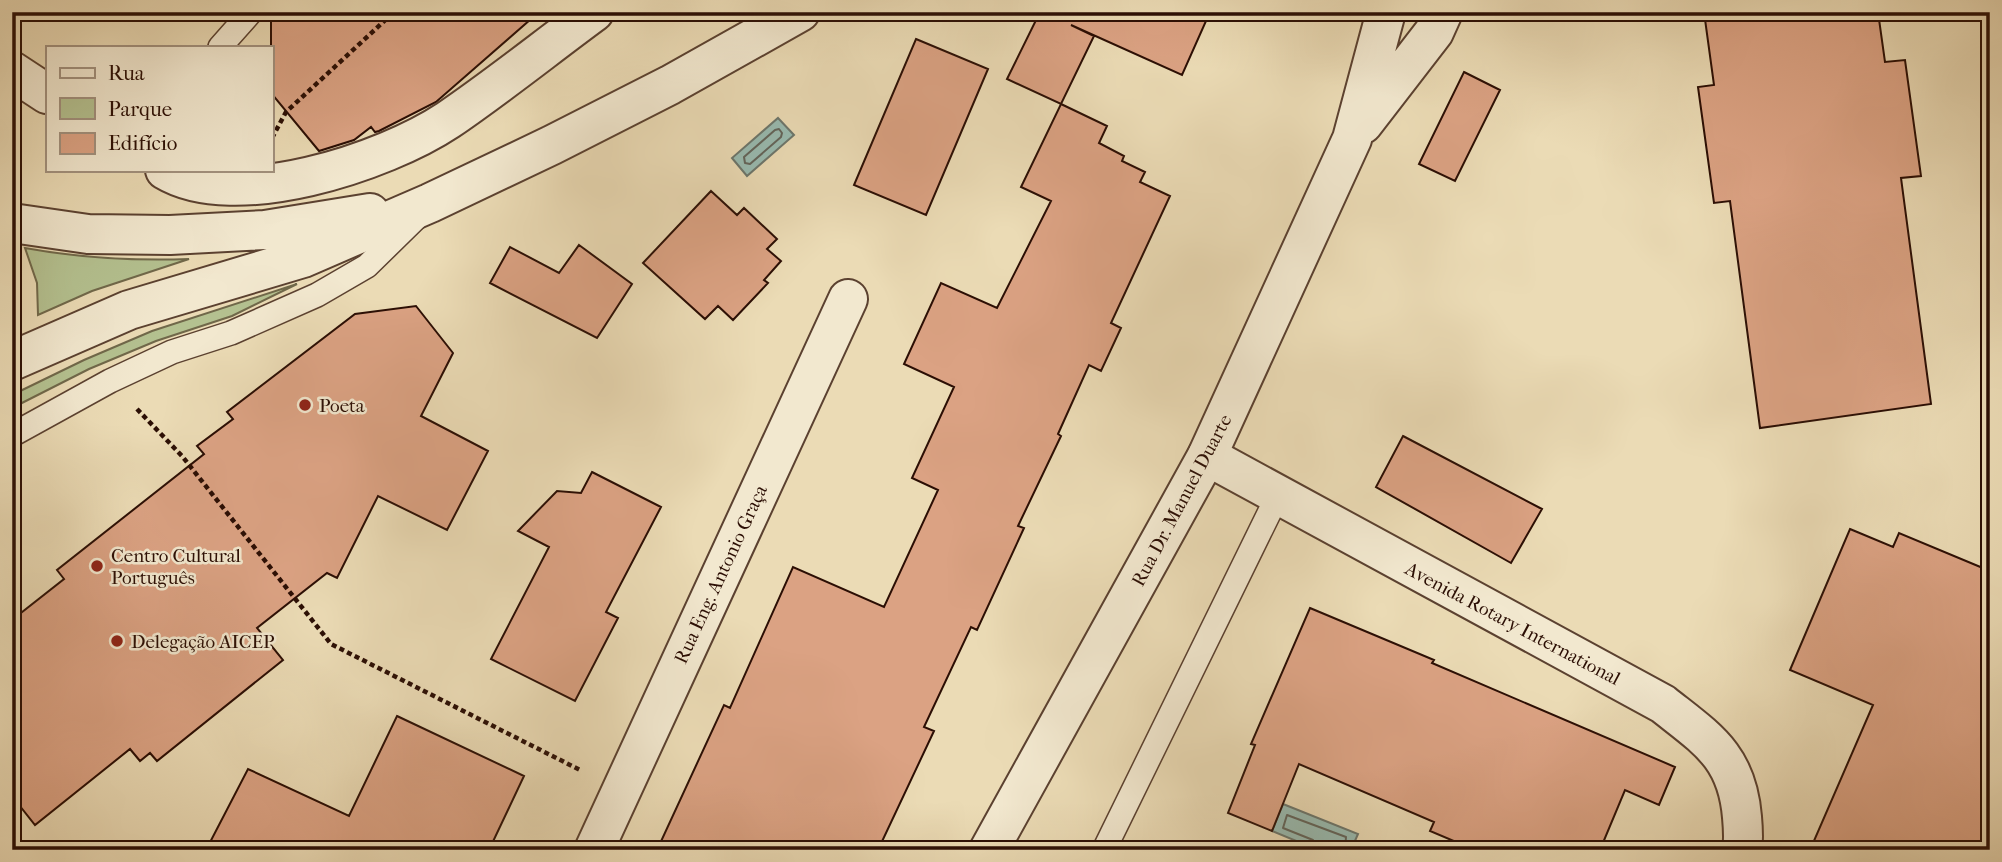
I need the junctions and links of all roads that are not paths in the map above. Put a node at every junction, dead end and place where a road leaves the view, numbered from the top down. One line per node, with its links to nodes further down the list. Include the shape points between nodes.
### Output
1 (251, 12): 6 (lane)
2 (594, 12): 10 (street, via 446,121 341,169 245,187 210,184)
3 (800, 12): 11 (street, via 670,85)
4 (1387, 12): 9 (street, Rua Dr. Manuel Duarte)
5 (1443, 12): 9 (street, Rua Dr. Manuel Duarte, via 1434,32)
6 (221, 46)
7 (12, 71): 8 (street)
8 (46, 93)
9 (1352, 139): 16 (street, Rua Dr. Manuel Duarte)
10 (168, 172)
11 (430, 203): 12 (street, via 223,233 88,234); 14 (street, via 303,258 129,310); 15 (lane, via 367,266 317,295 231,333 172,352)
12 (12, 223)
13 (848, 299): 18 (street, Rua Eng. Antonio Graça)
14 (12, 361)
15 (12, 435)
16 (1207, 456): 17 (street, Avenida Rotary International); 19 (street, Rua Dr. Manuel Duarte)
17 (1278, 495): 20 (lane); 21 (street, Avenida Rotary International, via 1663,704 1704,736 1730,765 1740,797)
18 (594, 850)
19 (989, 850)
20 (1104, 850)
21 (1742, 850)

